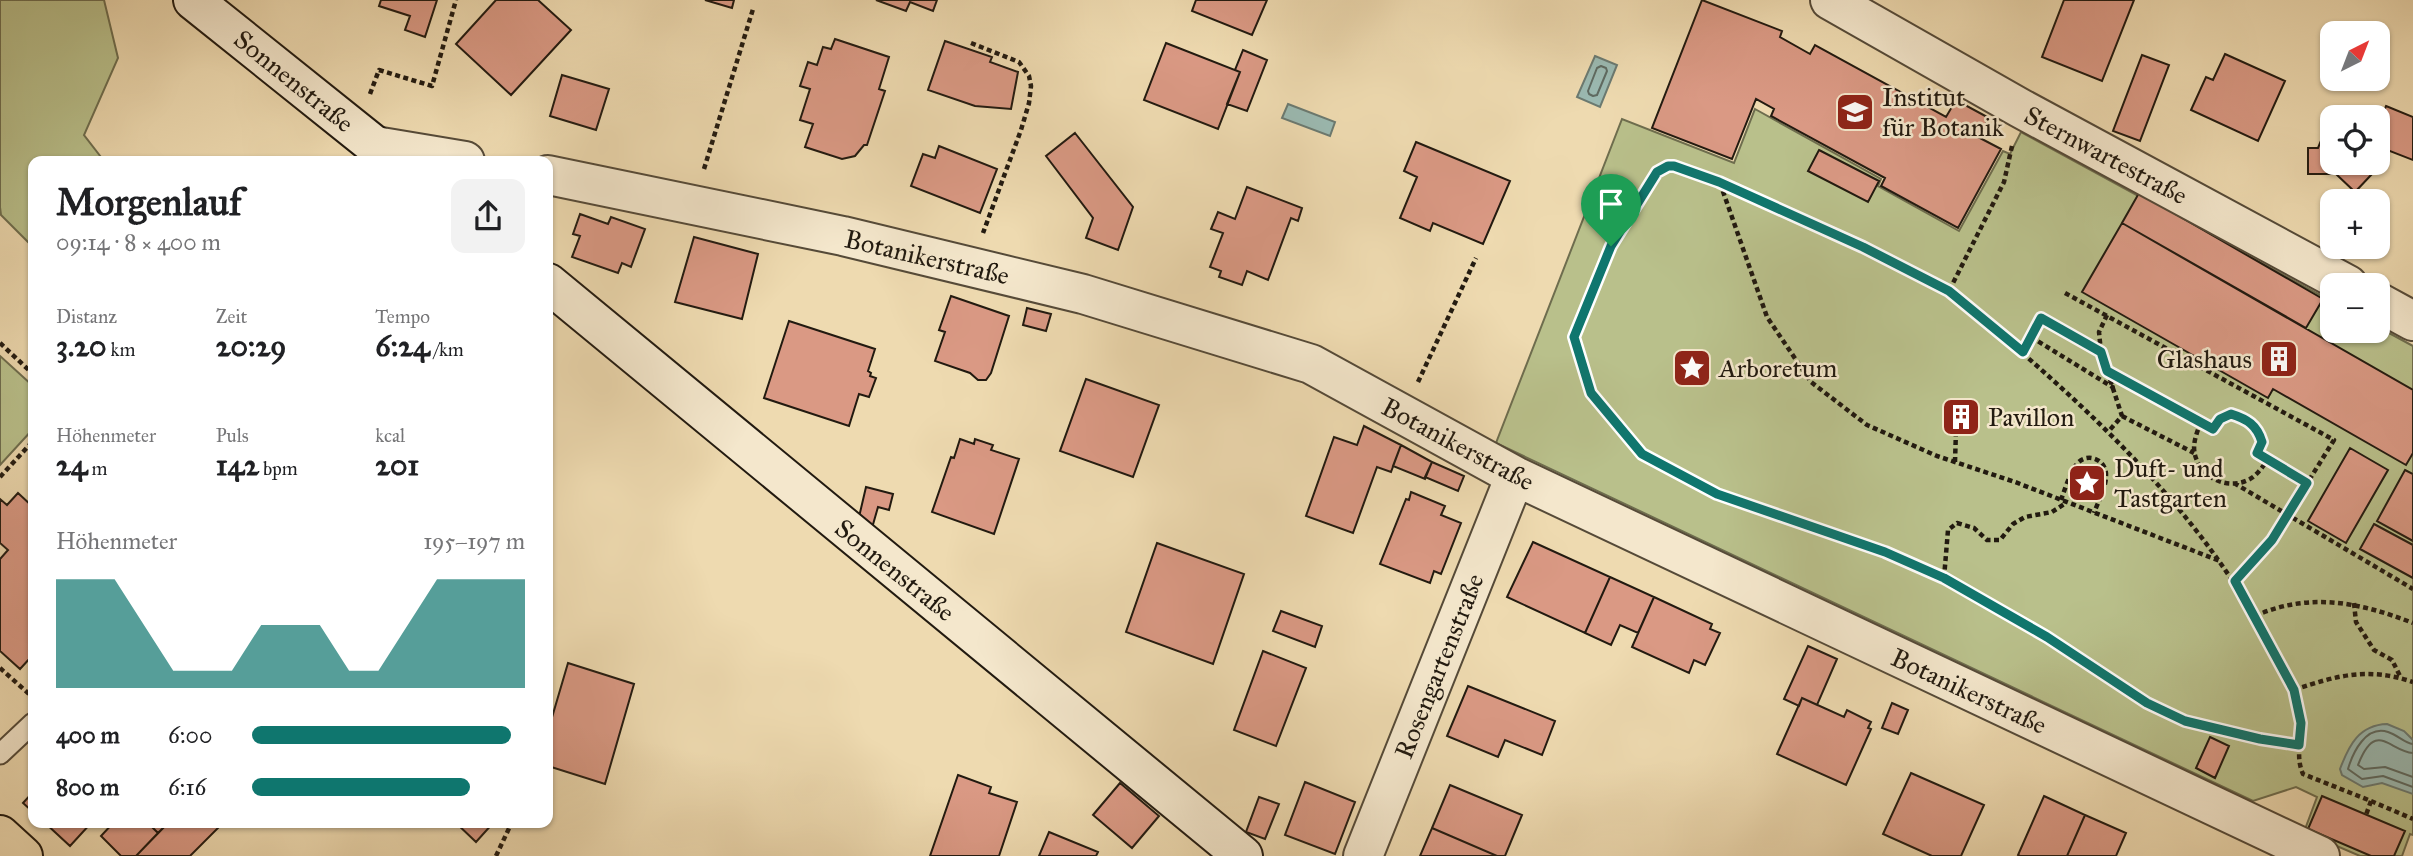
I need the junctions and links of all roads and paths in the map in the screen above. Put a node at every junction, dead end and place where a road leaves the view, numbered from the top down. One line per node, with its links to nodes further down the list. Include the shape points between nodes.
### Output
1 (193, 0): 7 (street, Sonnenstraße)
2 (456, 0): 7 (path, via 432,86 379,70)
3 (1830, 0): 6 (street, Sternwartestraße)
4 (753, 9): 11 (path)
5 (971, 43): 13 (path, via 1019,62 1031,86 1027,112 982,236)
6 (2020, 108): 14 (street, Sternwartestraße); 16 (path, via 2004,182)
7 (375, 146): 8 (street)
8 (435, 156)
9 (553, 177): 11 (street, Botanikerstraße)
10 (1719, 182): 16 (path); 36 (path, via 1767,317 1811,382 1867,425); 45 (path, via 1674,166 1662,168 1611,246 1574,337 1591,393 1642,454 1717,494 1885,552)
11 (693, 207): 13 (street, Botanikerstraße, via 843,236)
12 (1476, 258): 28 (path)
13 (996, 273): 28 (street, Botanikerstraße, via 1311,364)
14 (2326, 273)
15 (553, 287): 66 (street, Sonnenstraße)
16 (1949, 291): 23 (path)
17 (2065, 293): 19 (path)
18 (2390, 309): 20 (street)
19 (2107, 315): 24 (path, via 2099,331); 40 (path, via 2333,440)
20 (2413, 321)
21 (2031, 337): 23 (path); 24 (path, via 2041,318); 27 (path)
22 (0, 344): 25 (path)
23 (2023, 352): 32 (path)
24 (2101, 352): 26 (path)
25 (28, 369)
26 (2107, 371): 27 (path); 30 (path)
27 (2113, 388): 29 (path)
28 (1403, 415): 37 (street, Botanikerstraße)
29 (2122, 416): 32 (path); 34 (path)
30 (2201, 422): 34 (path); 35 (path, via 2213,429 2231,414 2246,419 2258,430 2262,442 2257,453)
31 (1956, 430): 36 (path)
32 (2108, 432): 44 (path)
33 (28, 446): 38 (path)
34 (2194, 453): 39 (path, via 2210,478)
35 (2268, 460): 39 (path, via 2248,480); 40 (path)
36 (1955, 462): 41 (path)
37 (1514, 476): 67 (street, Rosengartenstraße); 68 (street, Botanikerstraße)
38 (0, 477)
39 (2234, 483): 43 (path)
40 (2307, 483): 43 (path)
41 (2064, 501): 42 (path); 42 (path, via 2077,464 2085,458 2095,459 2106,475); 45 (path, via 2052,512 2013,524 2000,540 1987,540 1974,528 1957,523 1948,530)
42 (2094, 513): 44 (path)
43 (2286, 516): 46 (path, via 2272,540); 47 (path)
44 (2221, 562): 46 (path)
45 (1944, 578): 57 (path, via 2047,637 2147,703 2185,721)
46 (2235, 581): 49 (path)
47 (2413, 589)
48 (2354, 603): 49 (path, via 2291,603); 50 (path); 52 (path, via 2356,622 2374,650 2392,660)
49 (2255, 616): 54 (path)
50 (2413, 623)
51 (0, 668): 55 (path)
52 (2400, 678): 53 (path); 54 (path, via 2355,673)
53 (2413, 682)
54 (2294, 690): 57 (path, via 2301,723)
55 (28, 693)
56 (28, 728): 58 (lane)
57 (2299, 745): 59 (path, via 2303,774)
58 (0, 754)
59 (2371, 801): 60 (path); 61 (path)
60 (2366, 815)
61 (2413, 819)
62 (509, 828): 65 (path)
63 (0, 835): 64 (main road)
64 (23, 856)
65 (496, 856)
66 (1243, 856)
67 (1363, 856)
68 (2320, 856)

